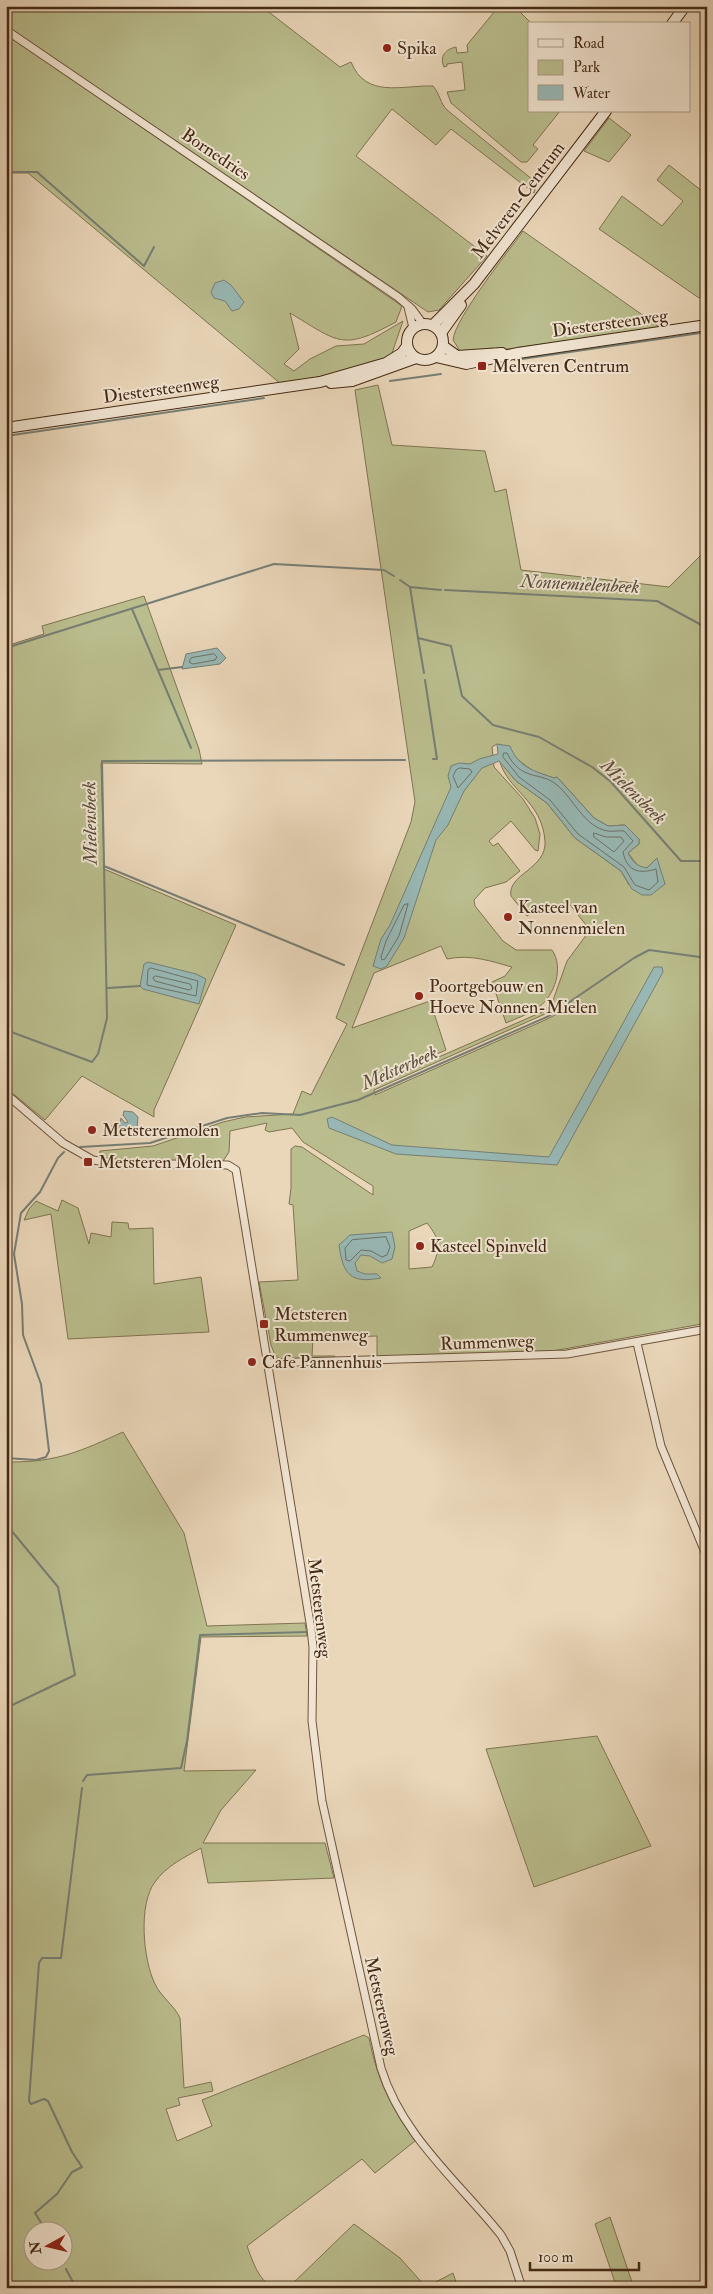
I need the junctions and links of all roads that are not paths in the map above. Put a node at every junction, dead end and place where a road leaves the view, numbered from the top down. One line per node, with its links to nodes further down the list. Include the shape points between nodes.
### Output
1 (685, 6): 2 (main road)
2 (673, 22)
3 (6, 30): 6 (street, Bornedries, via 407,305)
4 (605, 112): 6 (main road, Melveren-Centrum, via 474,284)
5 (707, 325): 9 (main road, Diestersteenweg)
6 (427, 327): 7 (main road, via 407,338); 8 (main road)
7 (407, 346): 11 (main road); 12 (main road, Diestersteenweg, via 386,363)
8 (443, 346): 9 (main road, Diestersteenweg, via 457,356); 10 (main road)
9 (518, 353): 10 (main road, Diestersteenweg, via 466,364)
10 (436, 357): 11 (main road, via 424,361)
11 (416, 358): 12 (main road, Diestersteenweg, via 352,382)
12 (320, 382): 13 (main road, Diestersteenweg)
13 (6, 428)
14 (6, 1094): 17 (street, Metsterenweg, via 63,1143 92,1160 228,1165 236,1170)
15 (707, 1330): 16 (street, Rummenweg)
16 (637, 1343): 17 (street, Rummenweg, via 537,1356); 18 (street, via 660,1446)
17 (266, 1363): 19 (street, Metsterenweg, via 311,1629 312,1729 322,1801 380,2068 390,2096 407,2123 501,2235)
18 (707, 1557)
19 (522, 2288)

